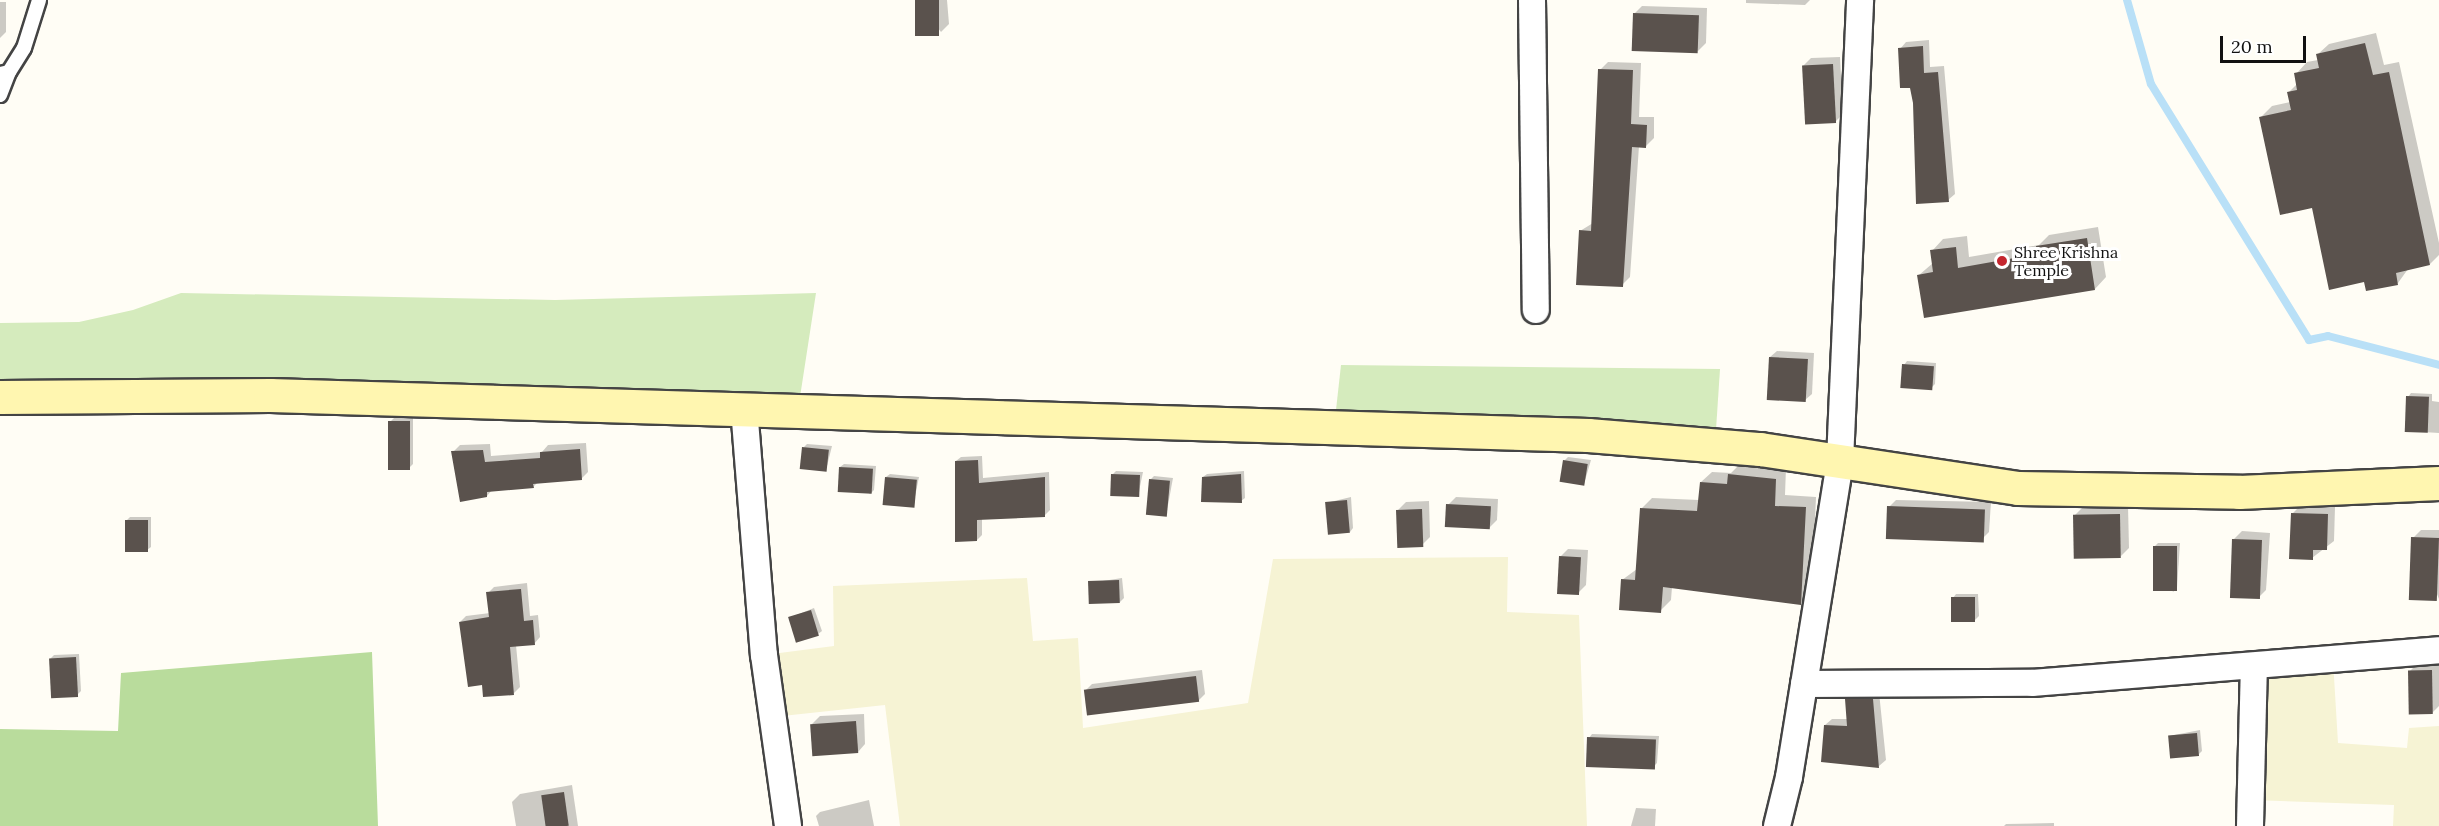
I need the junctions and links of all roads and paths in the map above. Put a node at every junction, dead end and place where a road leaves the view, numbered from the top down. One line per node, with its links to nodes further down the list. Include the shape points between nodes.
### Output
1 (39, 0): 4 (lane, via 24,48)
2 (1532, 0): 6 (street)
3 (1860, 0): 9 (street)
4 (5, 73): 5 (lane)
5 (0, 95)
6 (1536, 310)
7 (0, 397): 8 (main road, via 270,395)
8 (744, 408): 9 (main road, via 1588,435 1760,449); 14 (street, via 764,656)
9 (1840, 461): 10 (main road, via 2018,488 2239,492); 13 (street)
10 (2439, 483)
11 (2439, 650): 12 (street)
12 (2254, 666): 13 (street, via 2032,683); 16 (street)
13 (1804, 684): 15 (street)
14 (788, 826)
15 (1777, 826)
16 (2250, 826)

